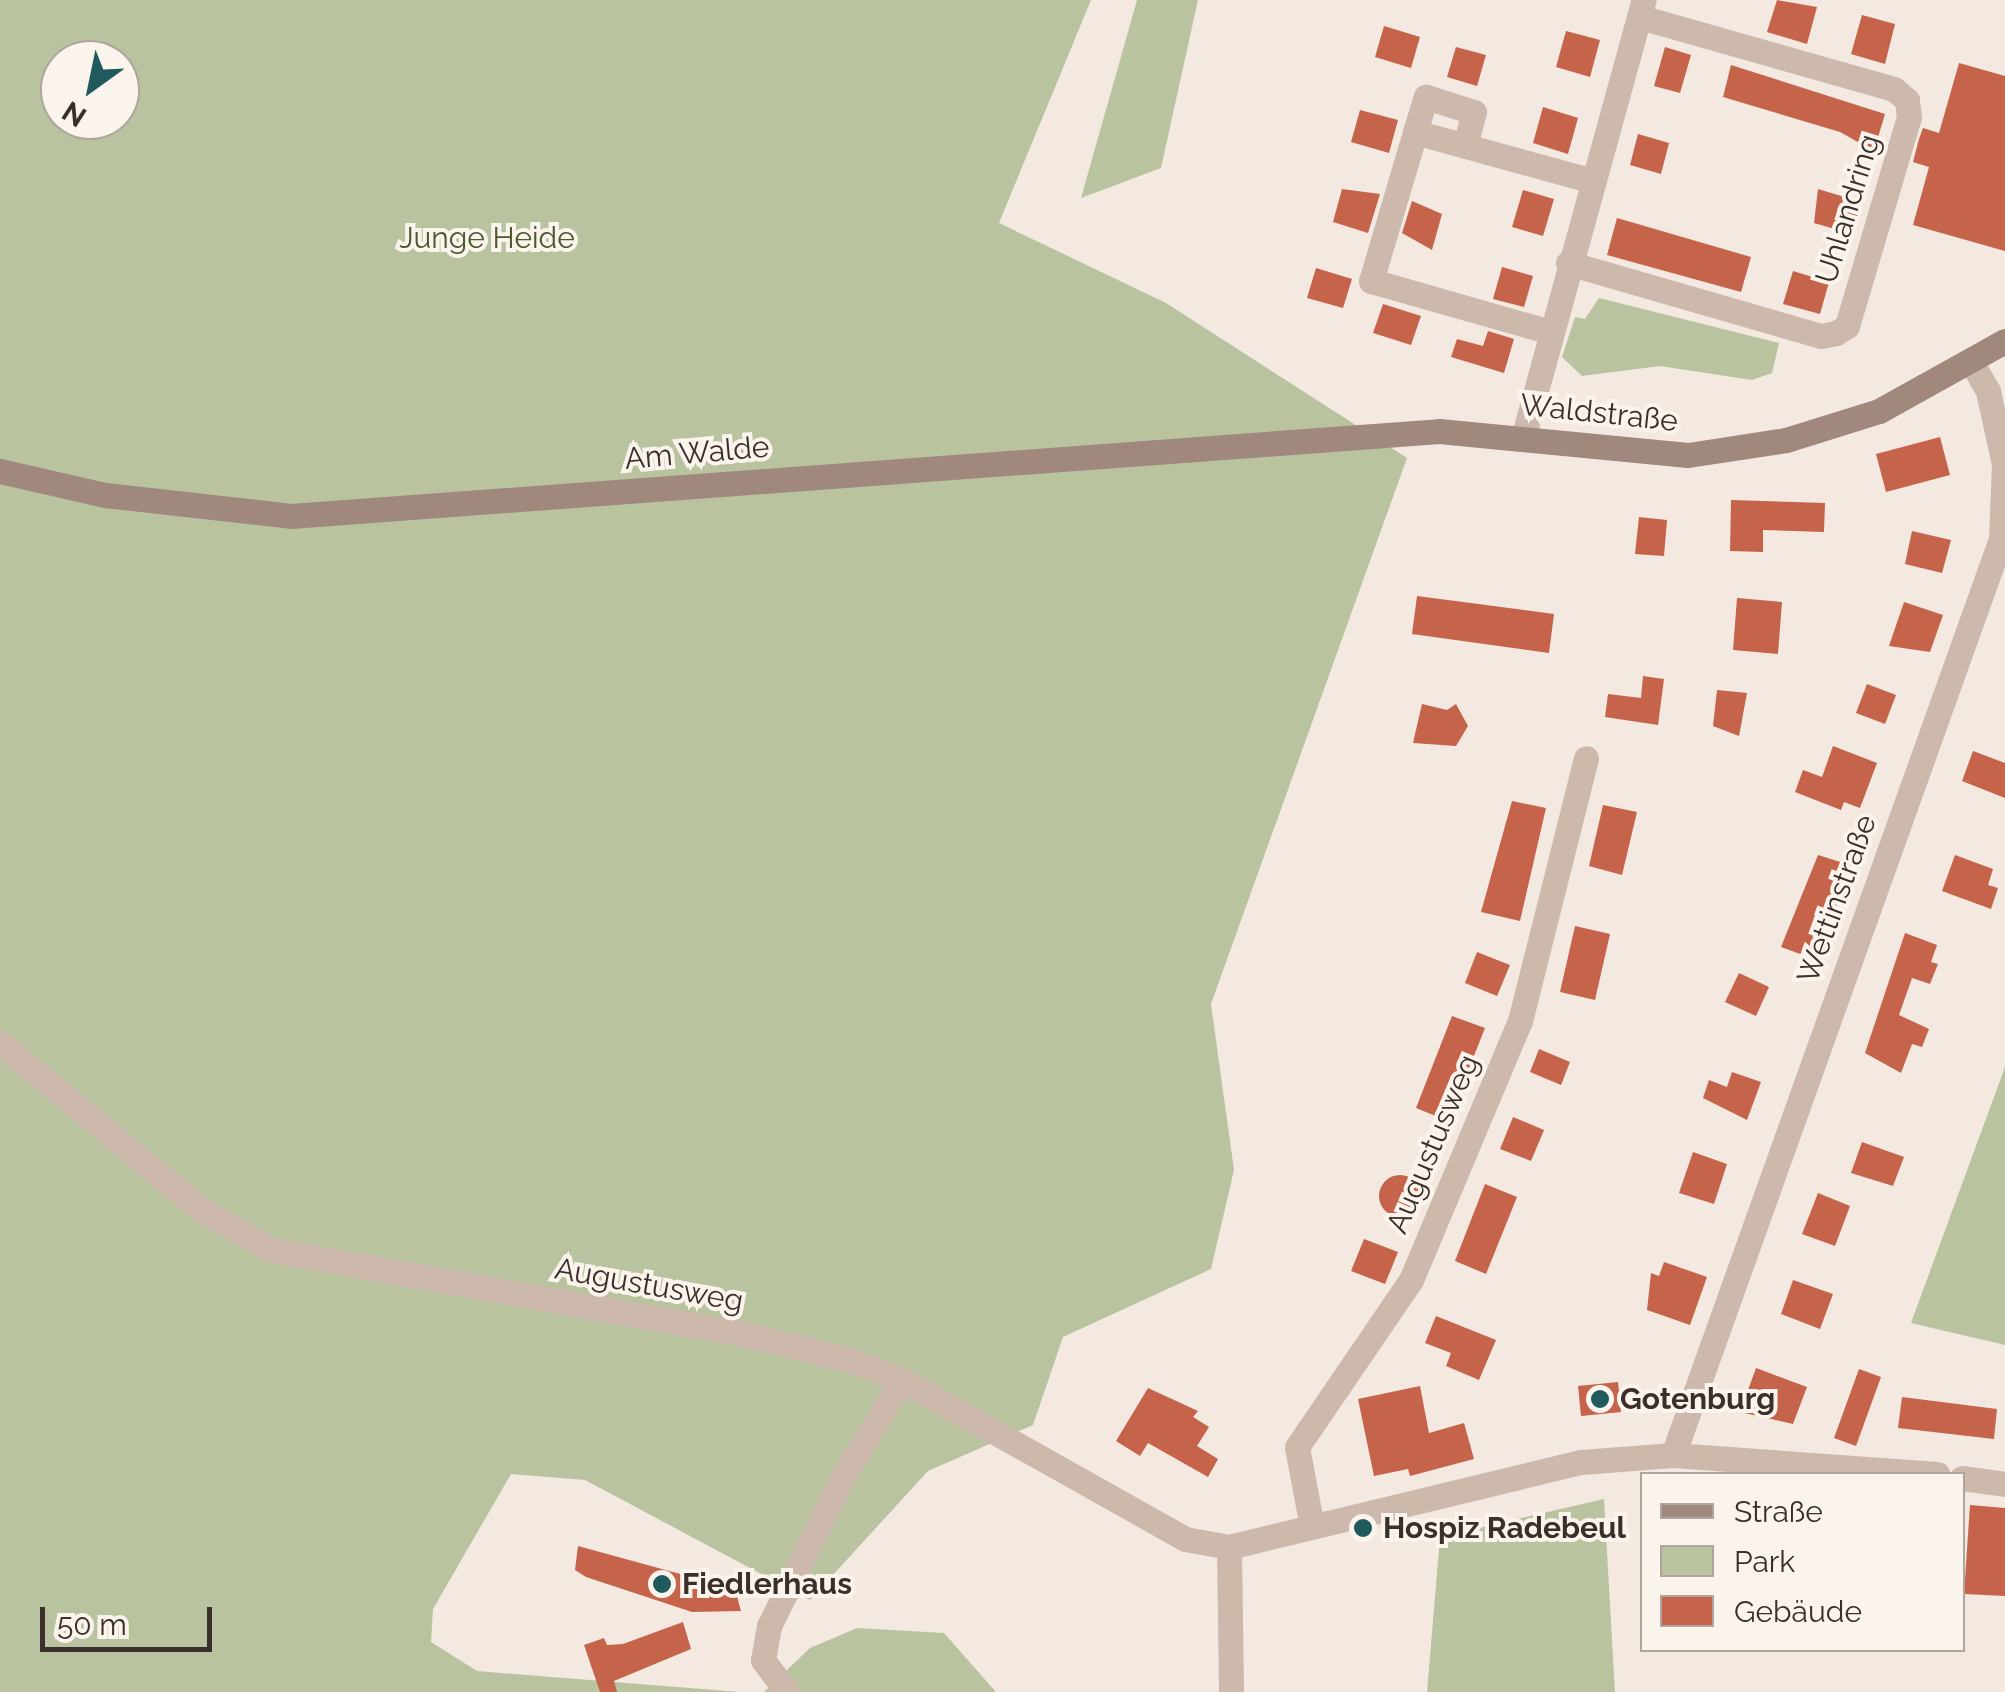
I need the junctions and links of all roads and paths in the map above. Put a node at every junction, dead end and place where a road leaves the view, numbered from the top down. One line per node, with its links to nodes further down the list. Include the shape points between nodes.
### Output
1 (1641, 9): 4 (street); 5 (street, Uhlandring, via 1894,89 1907,100 1909,118 1846,326 1836,333 1821,336)
2 (1415, 132): 3 (street); 3 (street, via 1426,97 1474,112); 6 (street, via 1372,281)
3 (1465, 146): 4 (street)
4 (1593, 181): 5 (street)
5 (1568, 263): 6 (street)
6 (1548, 331): 10 (street)
7 (2005, 341): 8 (street, Waldstraße)
8 (1970, 361): 10 (street, Waldstraße, via 1879,412 1786,440 1688,455); 15 (street, Wettinstraße, via 1988,391 2004,464 2002,539)
9 (1403, 434): 10 (street, Waldstraße); 11 (street, Am Walde, via 1013,457 291,516 105,495)
10 (1522, 438)
11 (0, 471)
12 (1586, 758): 19 (street, Augustusweg, via 1520,1021 1433,1228 1393,1316 1296,1447)
13 (0, 1043): 14 (street, Augustusweg, via 202,1210 272,1250 740,1332)
14 (902, 1380): 20 (street, Augustusweg, via 1185,1538); 21 (street, via 844,1473 769,1626 763,1660)
15 (1672, 1455): 16 (street, Augustusweg); 19 (street, Augustusweg, via 1581,1462)
16 (1909, 1472)
17 (1965, 1478): 18 (street)
18 (2005, 1484)
19 (1312, 1527): 20 (street, Augustusweg)
20 (1230, 1547): 22 (street)
21 (787, 1692)
22 (1230, 1692)

